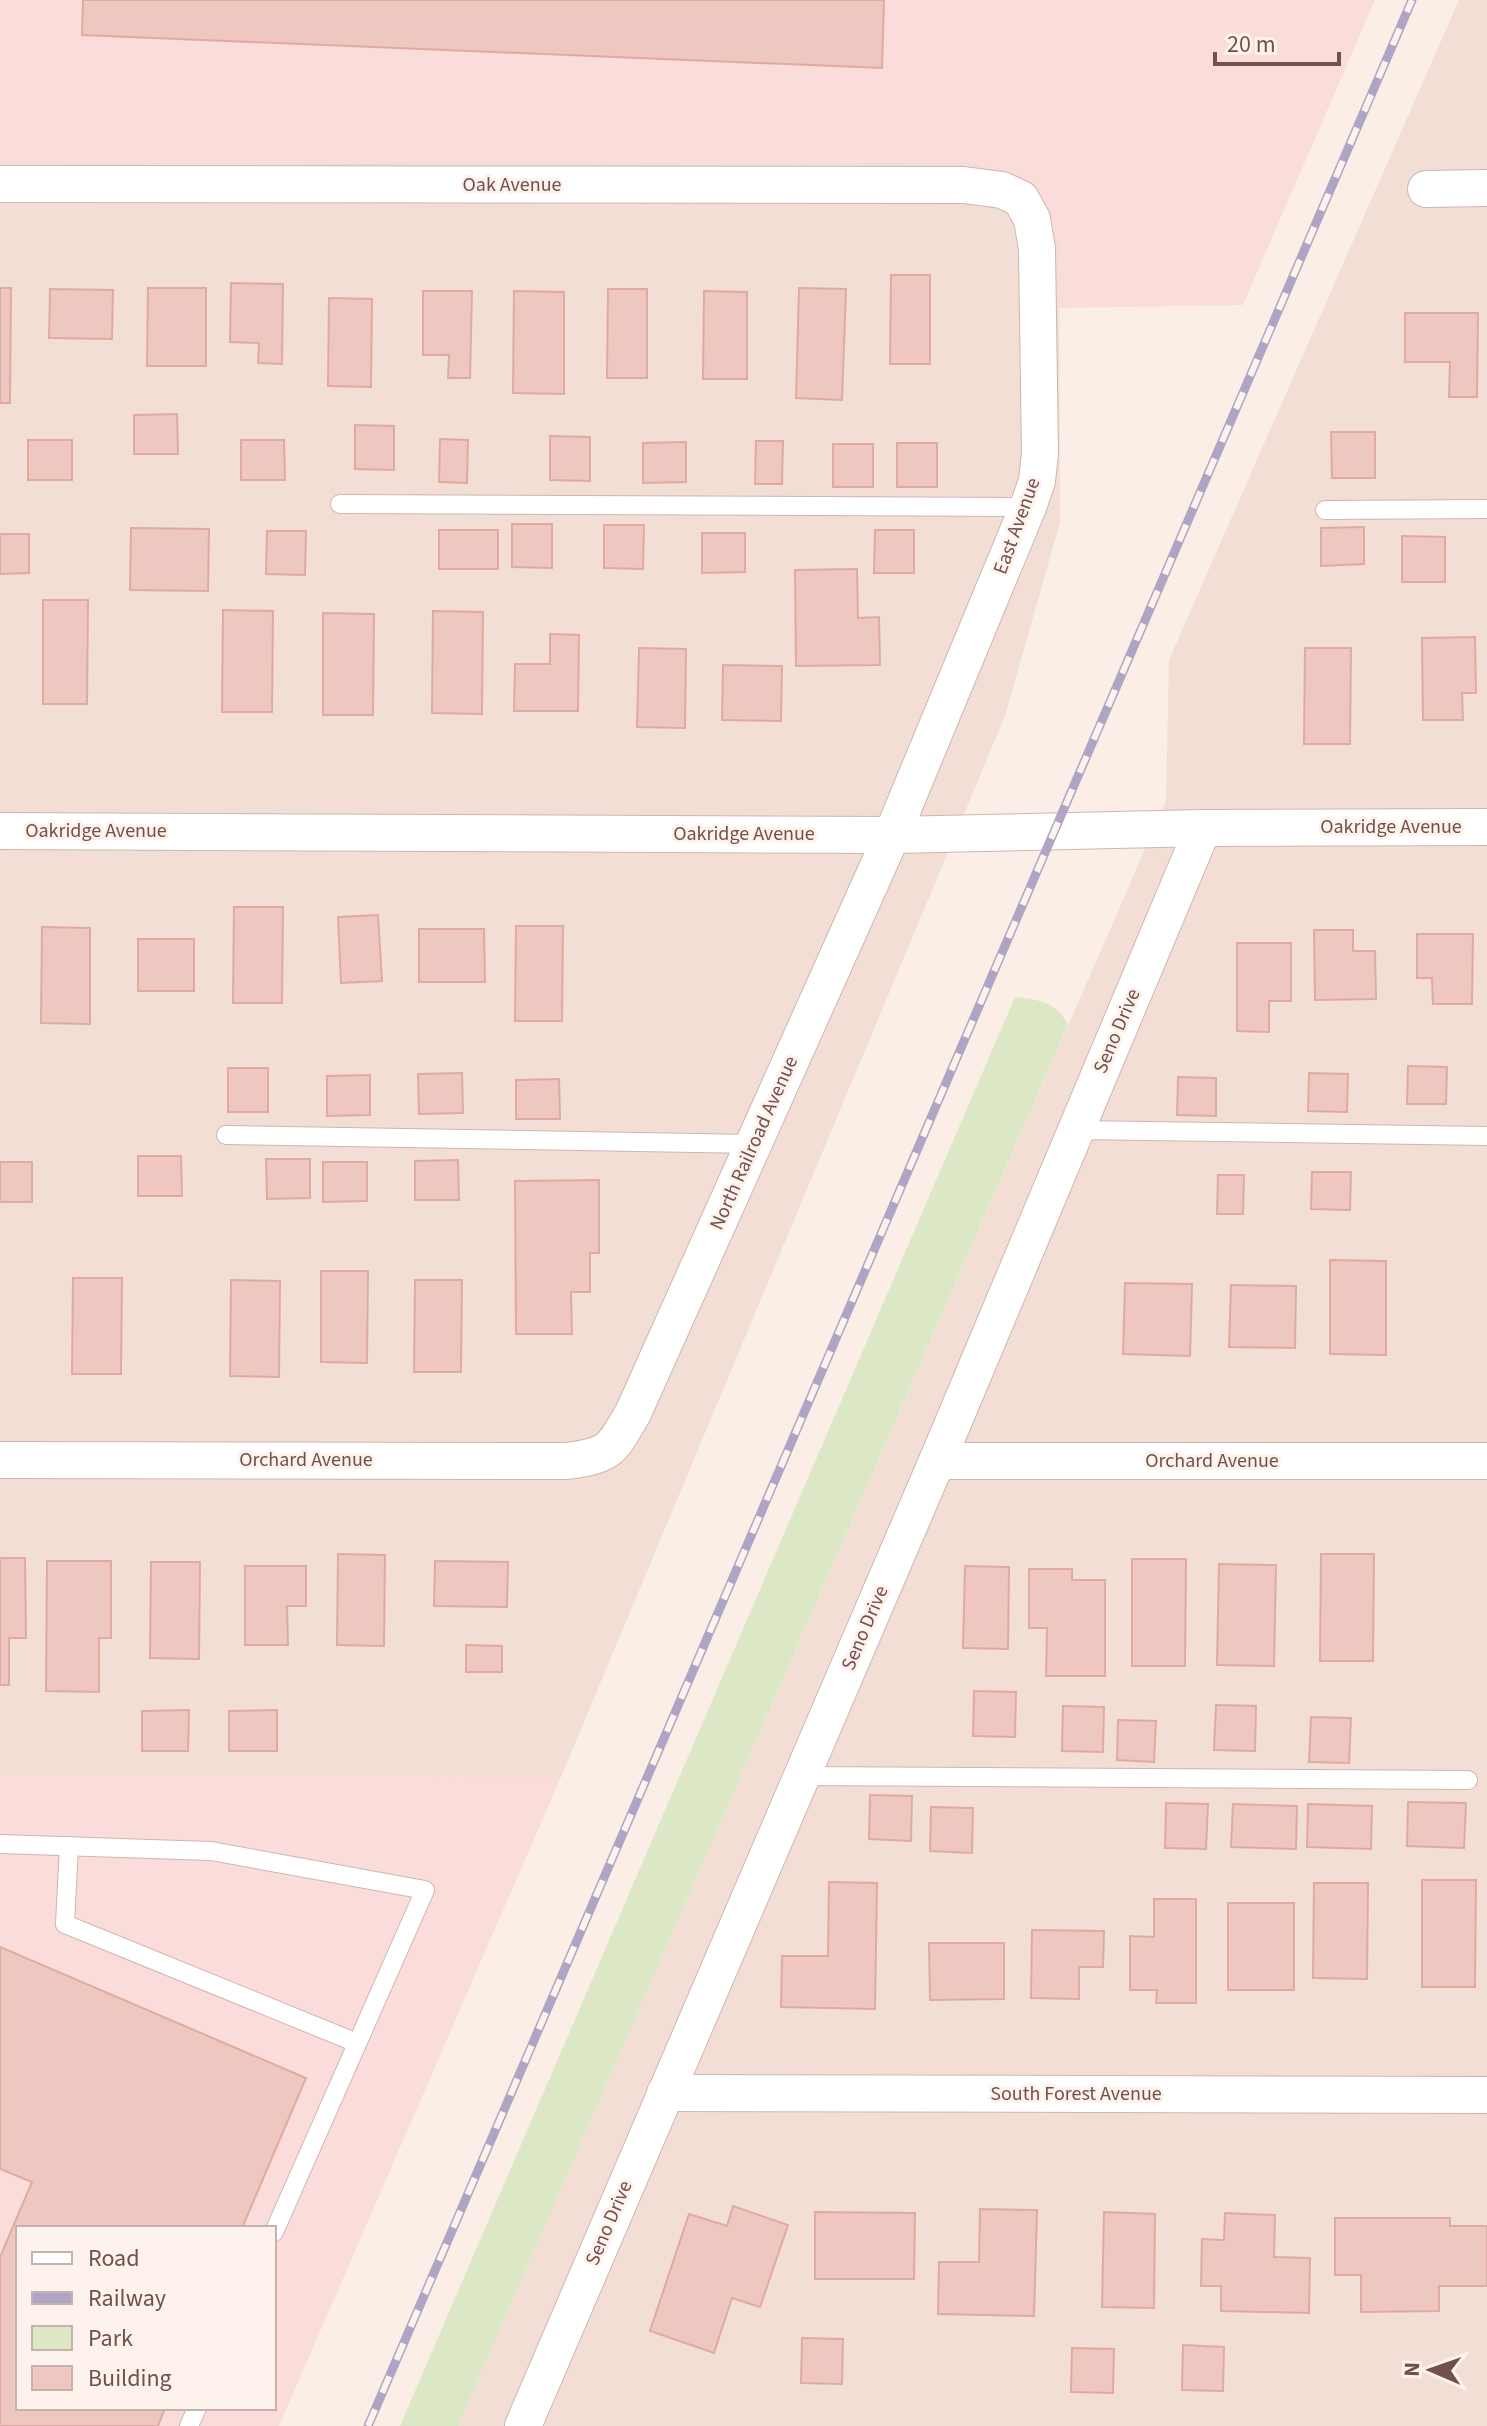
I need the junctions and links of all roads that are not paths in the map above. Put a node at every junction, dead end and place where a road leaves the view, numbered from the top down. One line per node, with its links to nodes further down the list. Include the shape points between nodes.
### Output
1 (0, 184): 4 (street, Oak Avenue, via 964,185 1002,190)
2 (1487, 188): 3 (street)
3 (1426, 189)
4 (1021, 199): 6 (street, East Avenue, via 1032,219 1037,249 1040,453)
5 (340, 504): 6 (lane)
6 (1028, 507): 12 (street, East Avenue)
7 (1487, 509): 8 (lane)
8 (1325, 510)
9 (1487, 827): 10 (street, Oakridge Avenue)
10 (1203, 828): 12 (street, Oakridge Avenue); 13 (street, Seno Drive)
11 (0, 831): 12 (street, Oakridge Avenue)
12 (892, 835): 16 (street, North Railroad Avenue)
13 (1076, 1130): 15 (lane); 19 (street, Seno Drive)
14 (226, 1135): 16 (lane)
15 (1487, 1136)
16 (753, 1144): 17 (street, North Railroad Avenue, via 633,1413)
17 (611, 1450): 18 (street, Orchard Avenue, via 567,1461)
18 (0, 1460)
19 (937, 1461): 20 (street, Orchard Avenue); 21 (street, Seno Drive)
20 (1487, 1461)
21 (801, 1776): 22 (lane); 26 (street, Seno Drive)
22 (1468, 1780)
23 (0, 1844): 24 (lane)
24 (69, 1846): 25 (lane, via 65,1924); 25 (lane, via 211,1851 425,1890)
25 (357, 2043): 28 (lane)
26 (665, 2093): 27 (street, South Forest Avenue); 29 (street, Seno Drive)
27 (1487, 2095)
28 (276, 2227)
29 (523, 2426)

